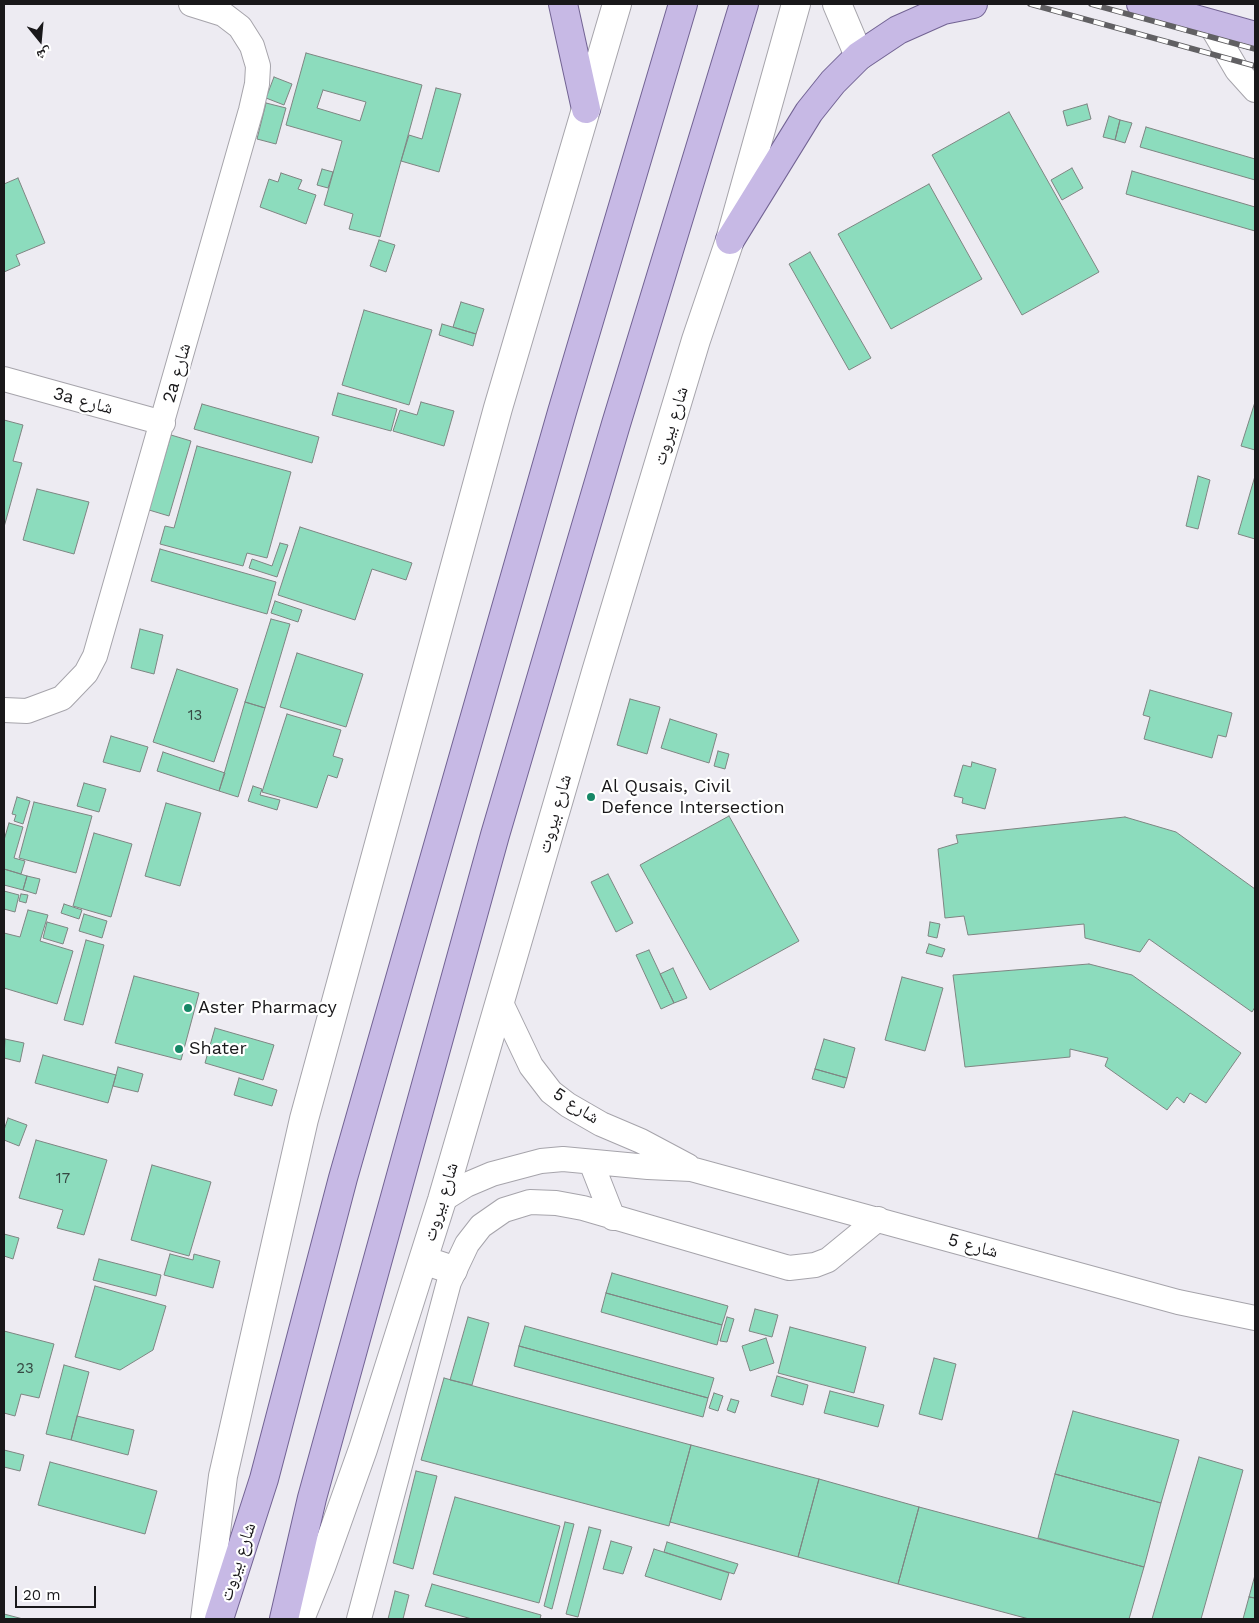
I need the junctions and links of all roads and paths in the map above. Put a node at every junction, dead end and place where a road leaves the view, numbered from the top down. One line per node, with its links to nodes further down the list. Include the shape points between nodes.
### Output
1 (186, 4): 16 (street, 2a شارع, via 217,21 242,51 250,76)
2 (192, 4): 16 (street, 2a شارع, via 223,14 240,27 252,46 258,66)
3 (563, 4): 15 (main road)
4 (618, 4): 15 (main road, شارع بيروت)
5 (683, 4): 33 (main road, شارع بيروت, via 562,412 351,1150 264,1480)
6 (744, 4): 34 (main road, via 492,845 312,1498)
7 (796, 4): 17 (main road, شارع بيروت)
8 (837, 4): 13 (main road)
9 (973, 4): 13 (main road, via 943,10 898,30)
10 (1141, 4): 11 (main road)
11 (1210, 24): 12 (main road); 14 (street, via 1237,70)
12 (1255, 36)
13 (859, 56): 17 (main road, via 809,112)
14 (1255, 90)
15 (586, 109): 32 (main road, شارع بيروت, via 493,426 304,1119 223,1476)
16 (251, 110): 19 (street, 2a شارع)
17 (730, 240): 23 (main road, شارع بيروت, via 696,340 598,662)
18 (4, 379): 19 (street, 3a شارع)
19 (163, 423): 20 (street, 2a شارع)
20 (103, 636): 21 (street, 2a شارع, via 86,672 62,698 27,711); 22 (street, 2a شارع, via 101,659 94,678 87,694 72,710 51,719 32,722)
21 (4, 710)
22 (4, 716)
23 (501, 1003): 25 (street, شارع 5, via 531,1066 551,1092 601,1124 642,1141); 26 (main road, شارع بيروت)
24 (591, 1162): 25 (street, شارع 5); 26 (street, شارع 5, via 562,1159 520,1165 466,1185); 27 (street)
25 (691, 1168): 28 (street, شارع 5)
26 (442, 1200): 29 (main road, شارع بيروت)
27 (613, 1218): 28 (street, via 789,1268 828,1260); 30 (street, via 556,1203 530,1202 504,1210 481,1226 466,1244)
28 (878, 1219): 31 (street, شارع 5, via 1178,1302)
29 (423, 1260): 30 (main road); 35 (main road, شارع بيروت, via 363,1449)
30 (453, 1270): 36 (street)
31 (1255, 1318)
32 (205, 1619)
33 (219, 1619)
34 (284, 1619)
35 (300, 1619)
36 (359, 1619)

